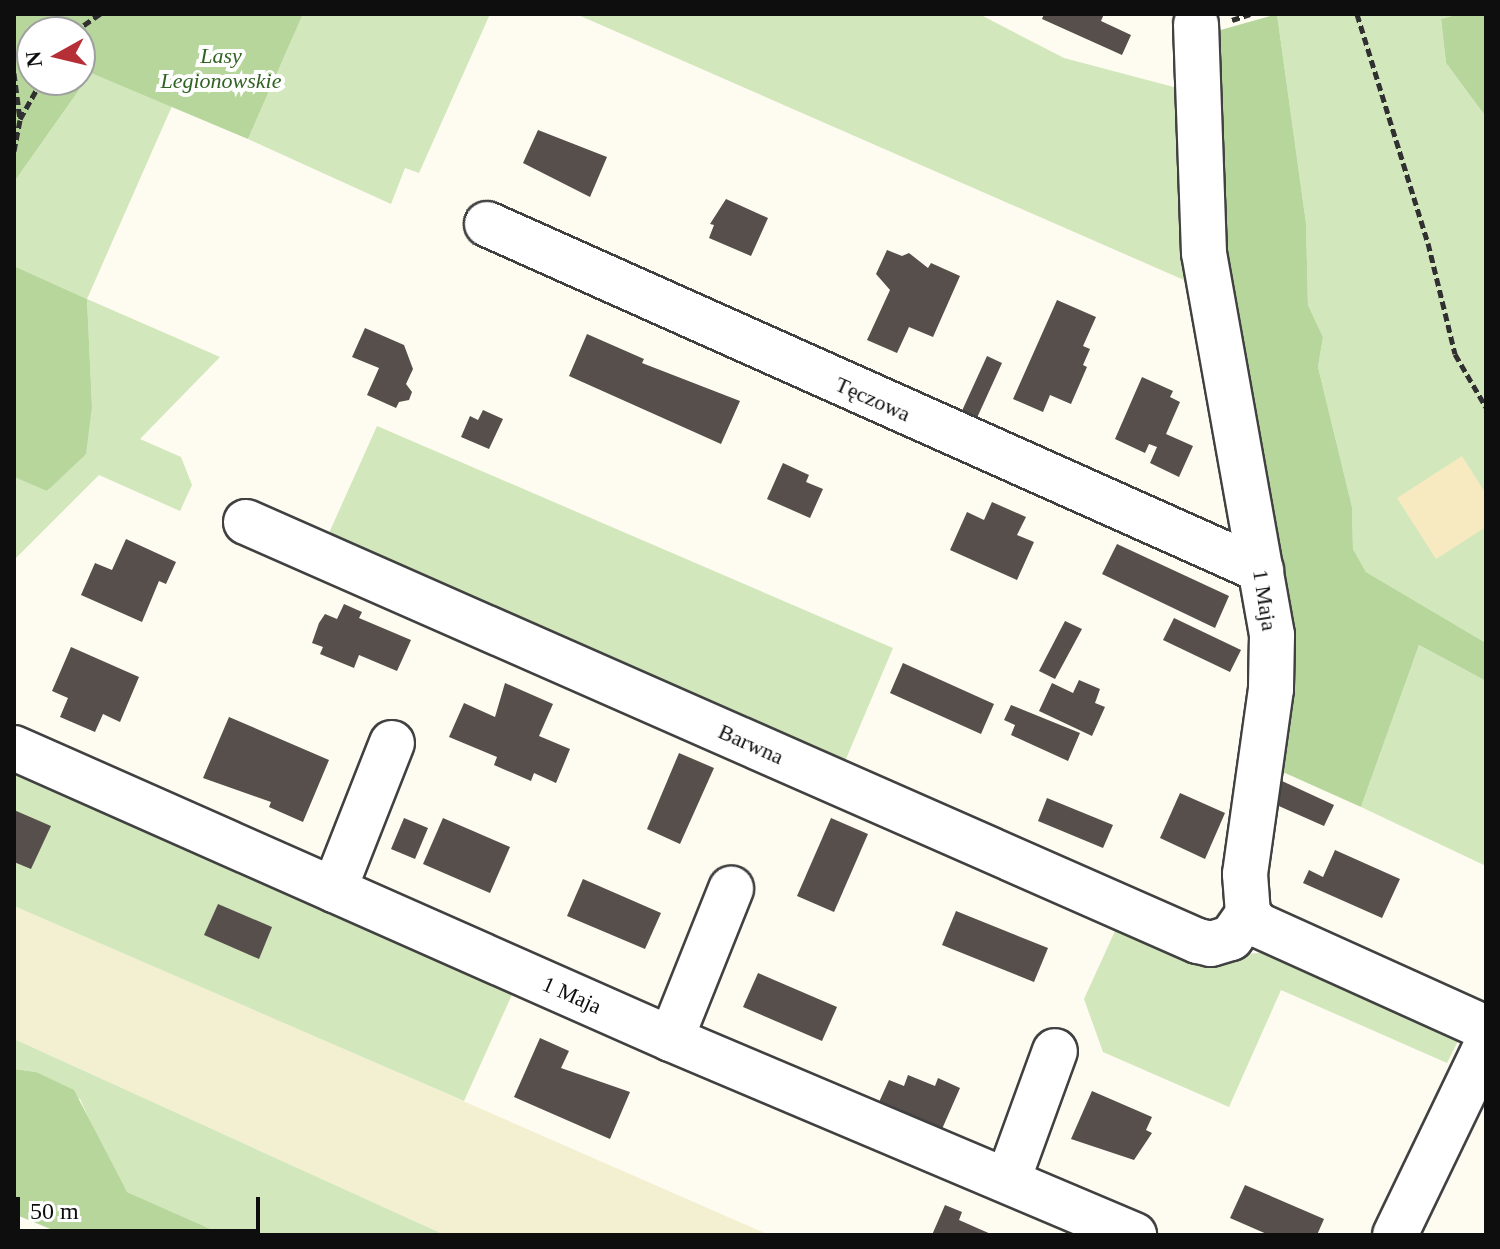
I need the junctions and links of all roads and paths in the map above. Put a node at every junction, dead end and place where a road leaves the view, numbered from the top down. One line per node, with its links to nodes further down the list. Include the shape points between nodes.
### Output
1 (1357, 14): 8 (path, via 1428,243 1455,354)
2 (1196, 24): 10 (street, 1 Maja, via 1204,253)
3 (14, 73): 5 (path)
4 (31, 96): 5 (path)
5 (17, 118): 6 (path)
6 (14, 152)
7 (487, 224): 10 (street, Tęczowa)
8 (1486, 407)
9 (246, 522): 15 (street, Barwna, via 1198,941 1211,944 1231,938)
10 (1261, 570): 15 (street, 1 Maja, via 1272,635 1271,689 1245,874)
11 (392, 743): 14 (street)
12 (14, 748): 14 (street, 1 Maja)
13 (731, 889): 17 (street)
14 (334, 890): 17 (street, 1 Maja)
15 (1248, 914): 16 (street, via 1258,925)
16 (1486, 1028)
17 (671, 1039): 20 (street, 1 Maja)
18 (1486, 1046): 22 (street)
19 (1055, 1051): 20 (street)
20 (1008, 1180): 21 (street, 1 Maja)
21 (1134, 1235)
22 (1395, 1235)

